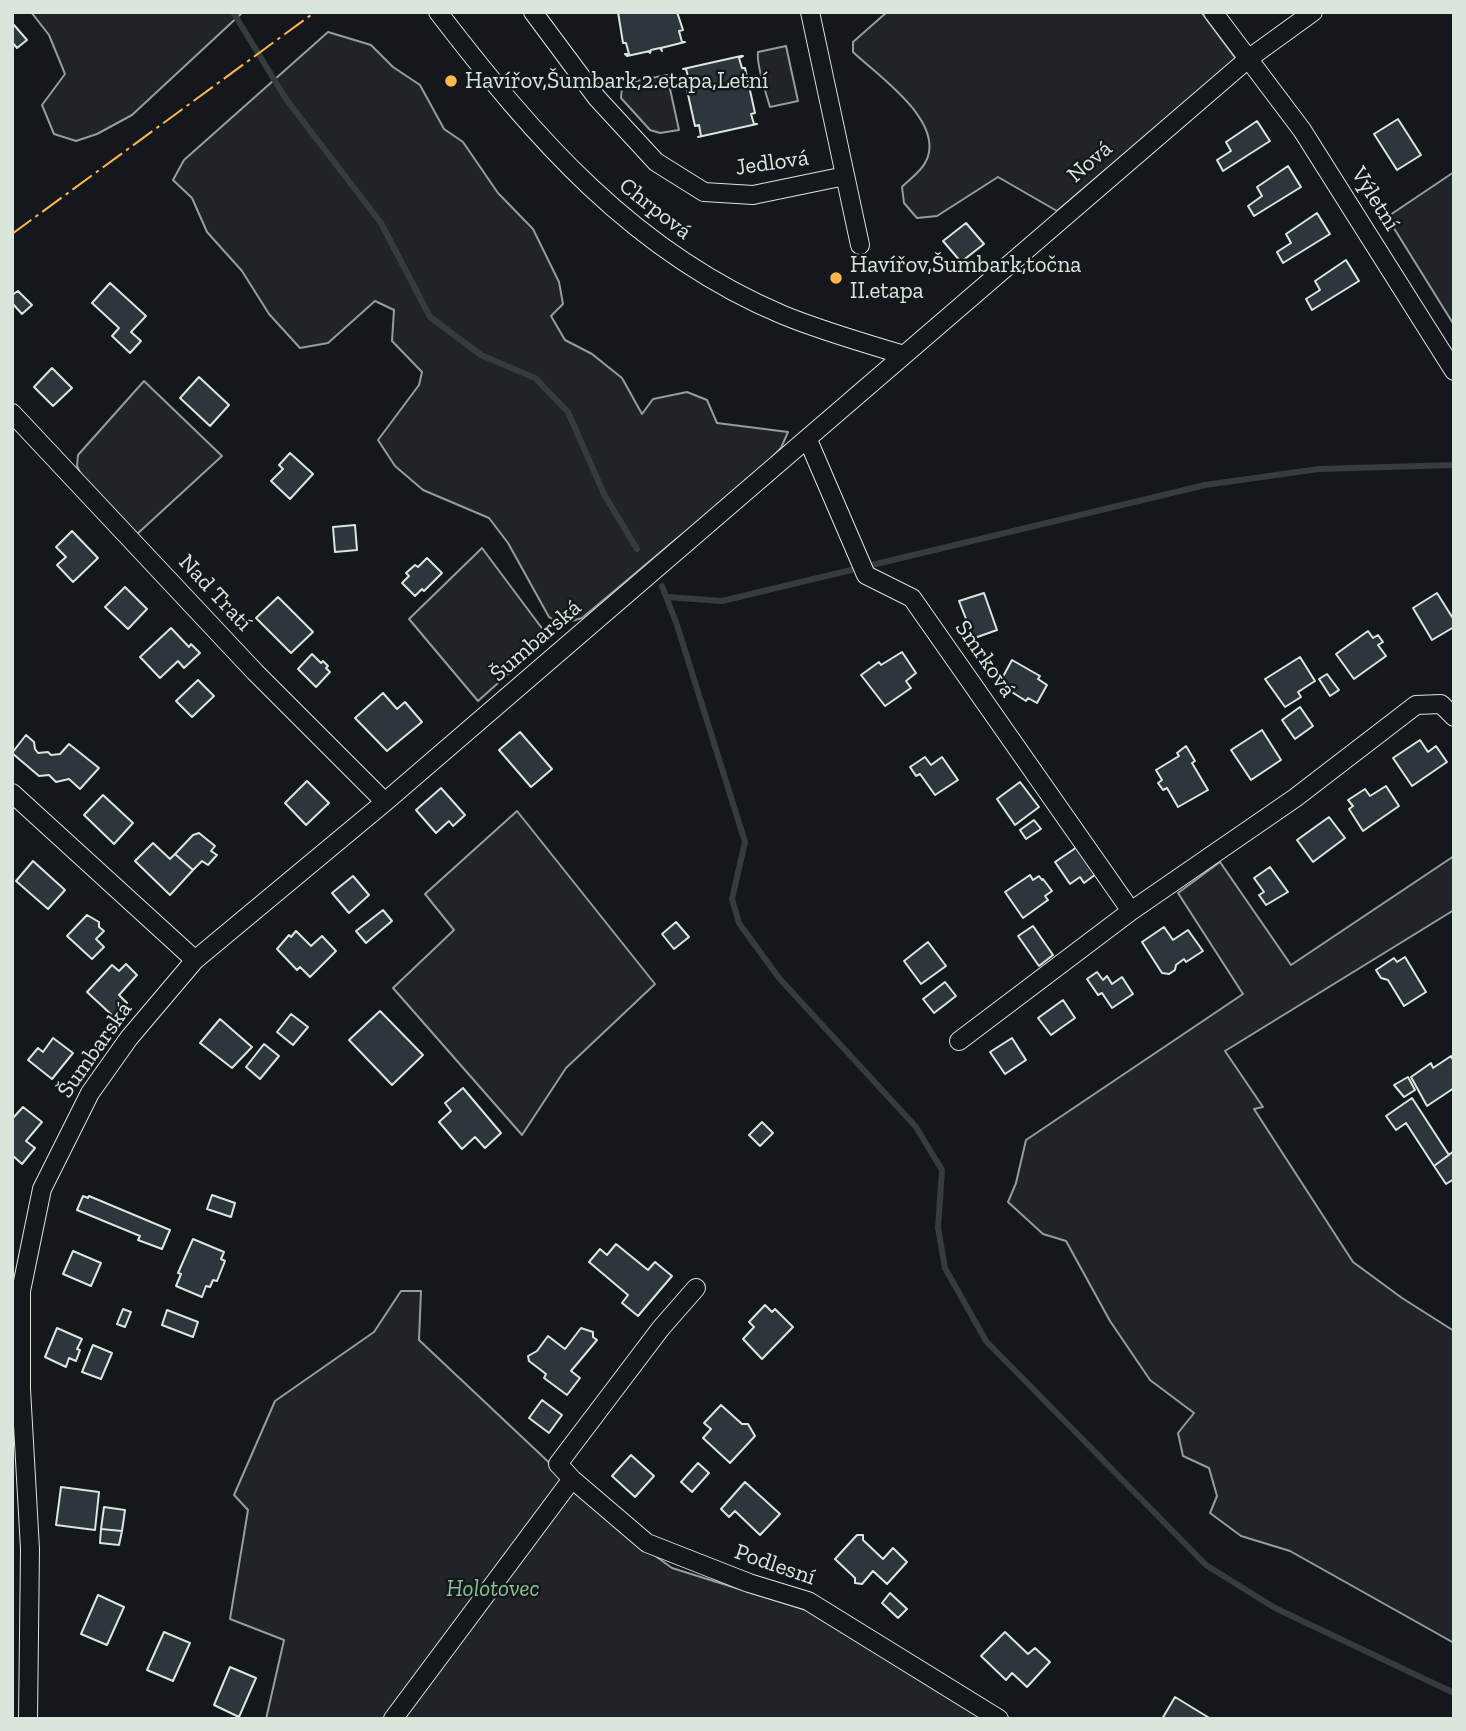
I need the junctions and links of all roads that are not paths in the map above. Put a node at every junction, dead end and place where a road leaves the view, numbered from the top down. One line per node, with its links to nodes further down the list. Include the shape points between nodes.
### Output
1 (438, 12): 9 (street, Chrpová, via 564,163 646,236 685,264 783,315)
2 (533, 12): 7 (street, Jedlová, via 597,98 656,162 704,192 753,195)
3 (810, 12): 7 (street, Jedlová)
4 (1213, 12): 6 (street, Výletní)
5 (1314, 12): 6 (street, Nová)
6 (1248, 59): 9 (street, Nová); 10 (street, Výletní, via 1303,130)
7 (845, 176): 8 (street, Jedlová)
8 (860, 244)
9 (904, 355): 12 (street, Šumbarská)
10 (1454, 371)
11 (12, 414): 15 (street, Nad Tratí)
12 (808, 440): 15 (street, Šumbarská); 16 (street, Smrková, via 866,575 912,598)
13 (1454, 717): 16 (street, via 1441,704 1416,705 1295,798)
14 (12, 793): 17 (street)
15 (385, 802): 17 (street, Šumbarská)
16 (1131, 911): 18 (street)
17 (195, 960): 21 (street, Šumbarská, via 90,1093 42,1189 21,1291 30,1549)
18 (959, 1041)
19 (696, 1288): 20 (street, via 558,1464)
20 (572, 1479): 22 (street); 23 (street, Podlesní, via 648,1543 808,1601)
21 (28, 1719)
22 (393, 1719)
23 (999, 1719)

